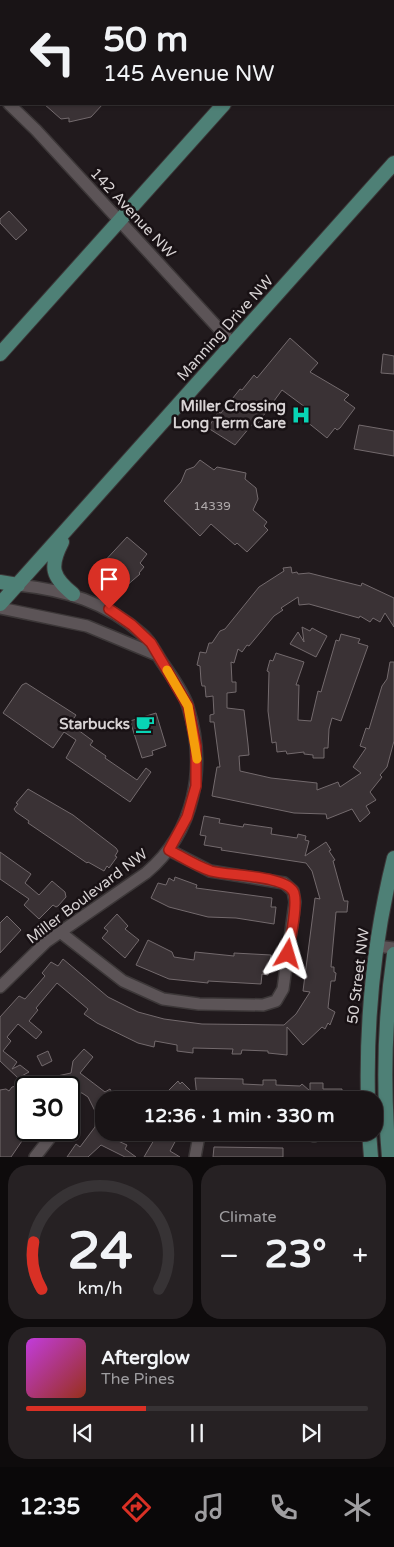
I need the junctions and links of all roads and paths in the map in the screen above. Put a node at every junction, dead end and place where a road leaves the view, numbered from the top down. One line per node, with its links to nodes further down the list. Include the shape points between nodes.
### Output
1 (10, 105): 4 (street, 142 Avenue NW)
2 (223, 105): 4 (main road)
3 (394, 163): 5 (main road, Manning Drive NW)
4 (119, 220): 5 (street, 142 Avenue NW); 6 (main road)
5 (233, 344): 7 (main road, Manning Drive NW)
6 (0, 354)
7 (70, 526): 9 (main road, Manning Drive NW); 10 (main road, via 56,554 54,572)
8 (0, 582): 9 (main road)
9 (18, 584): 10 (street, Miller Boulevard NW); 11 (main road, Manning Drive NW)
10 (73, 594): 13 (street, Miller Boulevard NW, via 123,618 144,635)
11 (0, 604)
12 (0, 608): 13 (street, via 87,626)
13 (157, 655): 14 (street, Miller Boulevard NW, via 188,706 196,746 197,774 193,799 185,822)
14 (169, 850): 16 (street, Miller Boulevard NW, via 146,873); 16 (street, via 210,871 277,881 291,888 295,902 283,989 276,1001 268,1005 199,1004 163,998 123,981)
15 (394, 858): 17 (main road, 50 Street NW)
16 (60, 932): 20 (street, Miller Boulevard NW)
17 (376, 946): 18 (street); 21 (main road, 50 Street NW, via 368,1033)
18 (394, 948)
19 (394, 954): 22 (main road, via 385,1045)
20 (0, 987)
21 (368, 1091)
22 (390, 1129): 29 (main road)
23 (47, 1141): 26 (street)
24 (198, 1141): 27 (street)
25 (370, 1141): 28 (main road)
26 (35, 1157)
27 (195, 1157)
28 (371, 1157)
29 (389, 1157)

